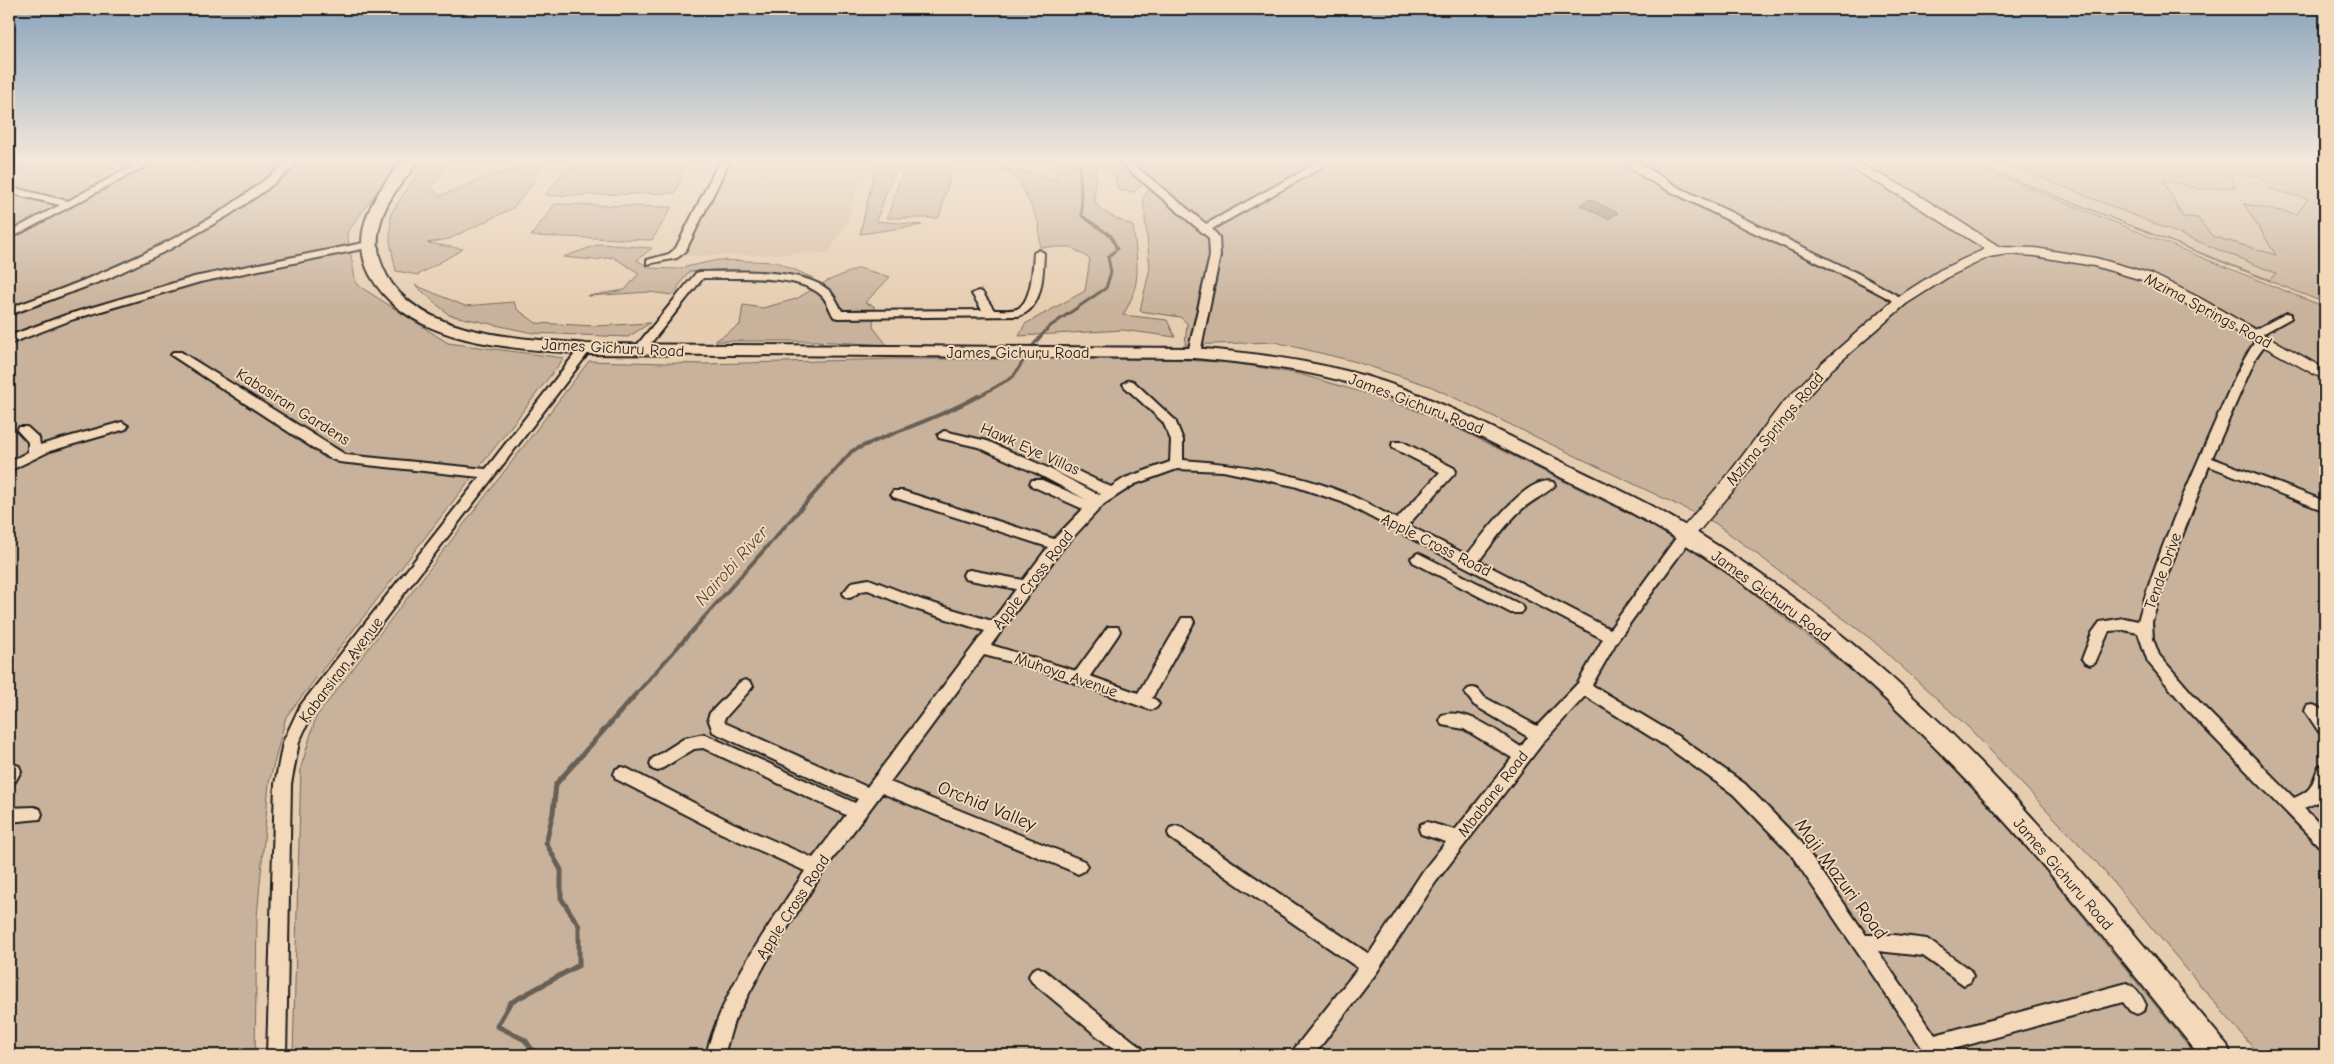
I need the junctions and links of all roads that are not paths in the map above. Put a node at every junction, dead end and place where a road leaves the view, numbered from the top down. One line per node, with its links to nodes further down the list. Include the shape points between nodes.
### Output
1 (58, 210): 10 (street)
2 (228, 210): 17 (street, via 191,232 106,274)
3 (378, 210): 11 (main road, James Gichuru Road, via 368,233)
4 (701, 210): 14 (street, via 681,250 673,256)
5 (1183, 210): 9 (street)
6 (1239, 210): 9 (street)
7 (1715, 210): 16 (street, via 1867,281)
8 (1932, 210): 12 (street)
9 (1206, 228): 24 (street, via 1214,237 1215,256)
10 (9, 236)
11 (368, 245): 21 (street, via 198,279 70,317); 22 (main road, James Gichuru Road, via 378,279 389,294 432,322 486,337)
12 (1997, 251): 16 (street, Mzima Springs Road, via 1945,273); 20 (street, Mzima Springs Road, via 2035,252 2120,268 2168,287)
13 (1039, 253): 18 (street, via 1037,282 1023,311)
14 (651, 262)
15 (978, 294): 18 (street)
16 (1901, 301): 44 (street, Mzima Springs Road, via 1800,394)
17 (9, 312)
18 (990, 314): 23 (street, via 838,315 825,293 796,281 700,275)
19 (2287, 316): 20 (street)
20 (2257, 337): 26 (street, Mzima Springs Road); 33 (street, Tende Drive)
21 (9, 340)
22 (584, 350): 23 (main road, James Gichuru Road); 37 (street, Kabarsiran Avenue)
23 (639, 350): 24 (main road, James Gichuru Road)
24 (1194, 353): 44 (main road, James Gichuru Road, via 1295,365 1334,373 1392,392 1490,433)
25 (177, 354): 37 (street, Kabasiran Gardens, via 344,459)
26 (2325, 375)
27 (1129, 384): 34 (street, via 1169,420 1177,440)
28 (122, 426): 32 (street)
29 (23, 430): 32 (street, via 34,441)
30 (944, 435): 41 (street, Hawk Eye Villas, via 982,444)
31 (1398, 445): 43 (street, via 1449,471)
32 (34, 452): 35 (street)
33 (2205, 460): 42 (street); 56 (street, Tende Drive, via 2152,597)
34 (1176, 464): 41 (street, Apple Cross Road, via 1130,481); 43 (street, Apple Cross Road, via 1223,467 1296,482 1347,499)
35 (9, 467)
36 (1060, 468): 41 (street)
37 (490, 474): 90 (street, Kabarsiran Avenue, via 306,710 291,742 282,784)
38 (1038, 483): 41 (street)
39 (1548, 485): 47 (street, via 1534,490 1522,500)
40 (898, 494): 45 (street)
41 (1101, 501): 45 (street, Apple Cross Road)
42 (2325, 506)
43 (1399, 526): 47 (street, Apple Cross Road)
44 (1686, 535): 58 (street, Mbabane Road); 94 (main road, James Gichuru Road, via 1824,633 1936,733 2051,858)
45 (1057, 545): 50 (street, Apple Cross Road)
46 (1418, 558): 52 (street)
47 (1470, 562): 49 (street, Apple Cross Road)
48 (970, 575): 50 (street)
49 (1499, 577): 52 (street); 58 (street, Apple Cross Road)
50 (1026, 586): 55 (street, Apple Cross Road)
51 (850, 593): 55 (street, via 857,586 869,584 917,604)
52 (1486, 594): 53 (street)
53 (1516, 609)
54 (1187, 622): 61 (street, Muhoya Avenue, via 1147,702)
55 (995, 628): 59 (street, Apple Cross Road)
56 (2146, 628): 60 (street, via 2124,624 2104,626); 74 (street, Tende Drive, via 2153,658 2166,674 2203,717)
57 (1113, 631): 61 (street)
58 (1612, 637): 63 (street, Mbabane Road)
59 (981, 648): 61 (street, Muhoya Avenue); 73 (street, Apple Cross Road)
60 (2090, 659)
61 (1079, 679)
62 (744, 686): 73 (street, Orchid Valley, via 716,718 719,727)
63 (1582, 687): 68 (street, Mbabane Road); 84 (street, Maji Mazuri Road, via 1673,742 1740,789 1796,848)
64 (1473, 693): 68 (street, via 1479,701)
65 (2313, 711): 67 (street)
66 (1448, 720): 69 (street, via 1467,723)
67 (2325, 727)
68 (1539, 736): 69 (street, Mbabane Road)
69 (1523, 756): 80 (street, Mbabane Road)
70 (658, 764): 75 (street, via 691,743 704,740)
71 (2325, 771): 74 (street, via 2318,792)
72 (622, 774): 83 (street, via 727,828)
73 (876, 791): 75 (street, Apple Cross Road); 82 (street, Orchid Valley)
74 (2291, 806): 81 (street, Tende Drive)
75 (859, 813): 83 (street, Apple Cross Road)
76 (34, 814): 77 (street)
77 (9, 815)
78 (1427, 829): 80 (street)
79 (1176, 834): 85 (street)
80 (1459, 839): 85 (street, Mbabane Road, via 1429,877)
81 (2325, 841)
82 (1078, 866)
83 (817, 867): 91 (street, Apple Cross Road, via 763,951 726,1018)
84 (1861, 943): 87 (street, via 1927,948); 89 (street, Maji Mazuri Road)
85 (1371, 966): 93 (street, Mbabane Road)
86 (1038, 976): 92 (street)
87 (1964, 976)
88 (2137, 1005): 89 (street, via 2127,992)
89 (1935, 1050)
90 (276, 1055)
91 (716, 1055)
92 (1135, 1055)
93 (1302, 1055)
94 (2217, 1055)

